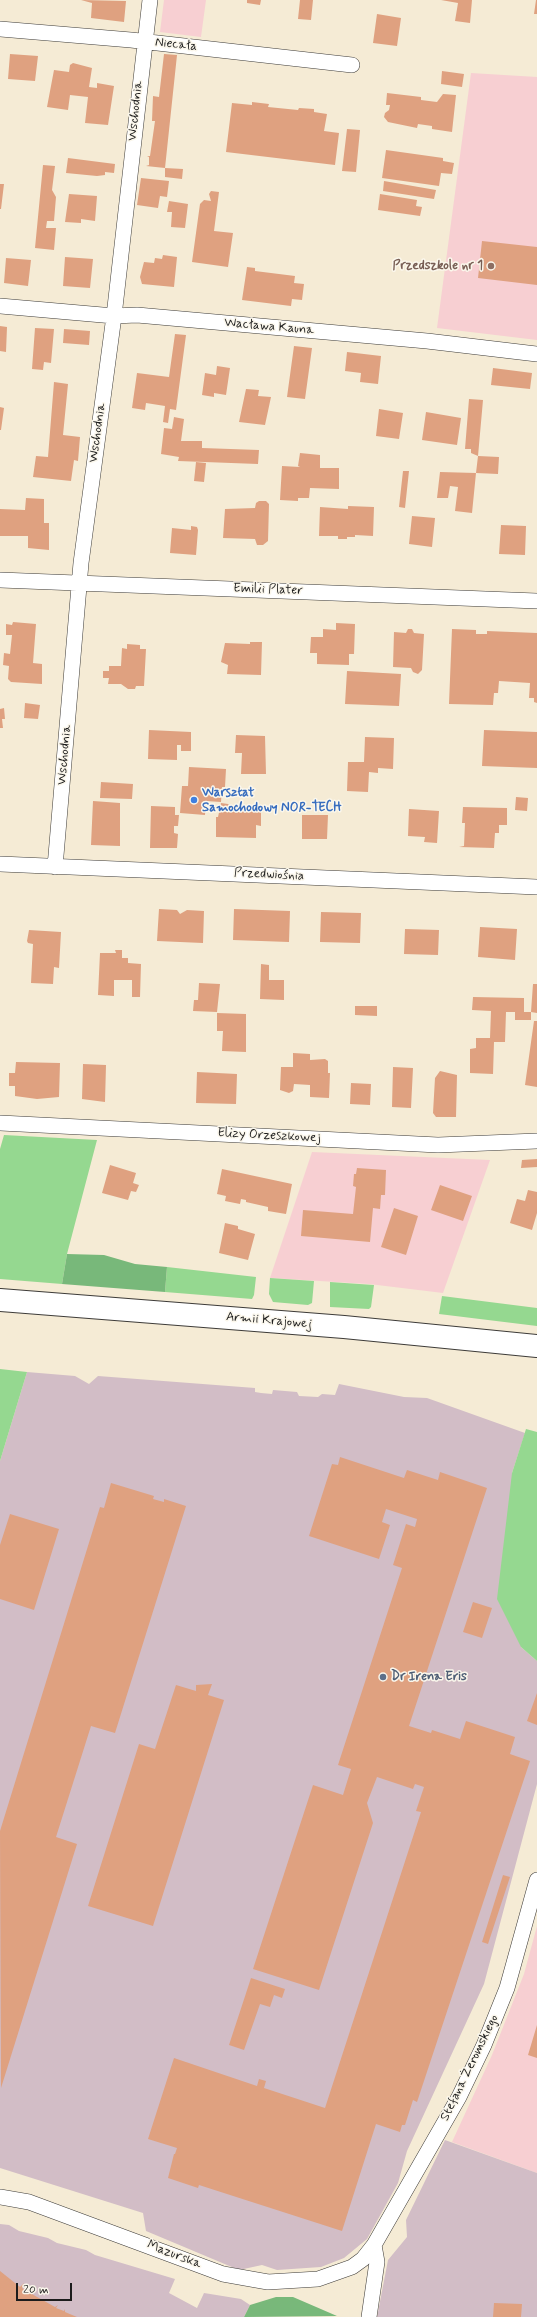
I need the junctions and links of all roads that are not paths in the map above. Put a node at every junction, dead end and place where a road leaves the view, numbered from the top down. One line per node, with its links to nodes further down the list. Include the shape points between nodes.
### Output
1 (150, 0): 3 (street, Wschodnia)
2 (0, 29): 3 (street, Niecała)
3 (144, 41): 4 (street, Niecała); 6 (street, Wschodnia)
4 (352, 65)
5 (0, 306): 6 (street, Wacława Kauna)
6 (114, 316): 7 (street, Wacława Kauna, via 137,315 427,341); 9 (street, Wschodnia)
7 (537, 354)
8 (0, 580): 9 (street, Emilii Plater)
9 (79, 583): 10 (street, Emilii Plater); 12 (street, Wschodnia)
10 (537, 601)
11 (0, 864): 12 (street, Przedwiośnia)
12 (55, 867): 13 (street, Przedwiośnia)
13 (537, 887)
14 (0, 1123): 15 (street, Elizy Orzeszkowej, via 438,1145)
15 (537, 1141)
16 (0, 1300): 17 (main road, Armii Krajowej, via 328,1325)
17 (537, 1346)
18 (537, 1880): 20 (street, Stefana Żeromskiego, via 506,1988 484,2045 459,2097)
19 (0, 2197): 21 (street, Mazurska, via 29,2202 230,2275 275,2282 318,2279)
20 (374, 2245): 21 (street, Stefana Żeromskiego, via 363,2259); 22 (street, via 376,2262)
21 (352, 2267)
22 (370, 2317)

